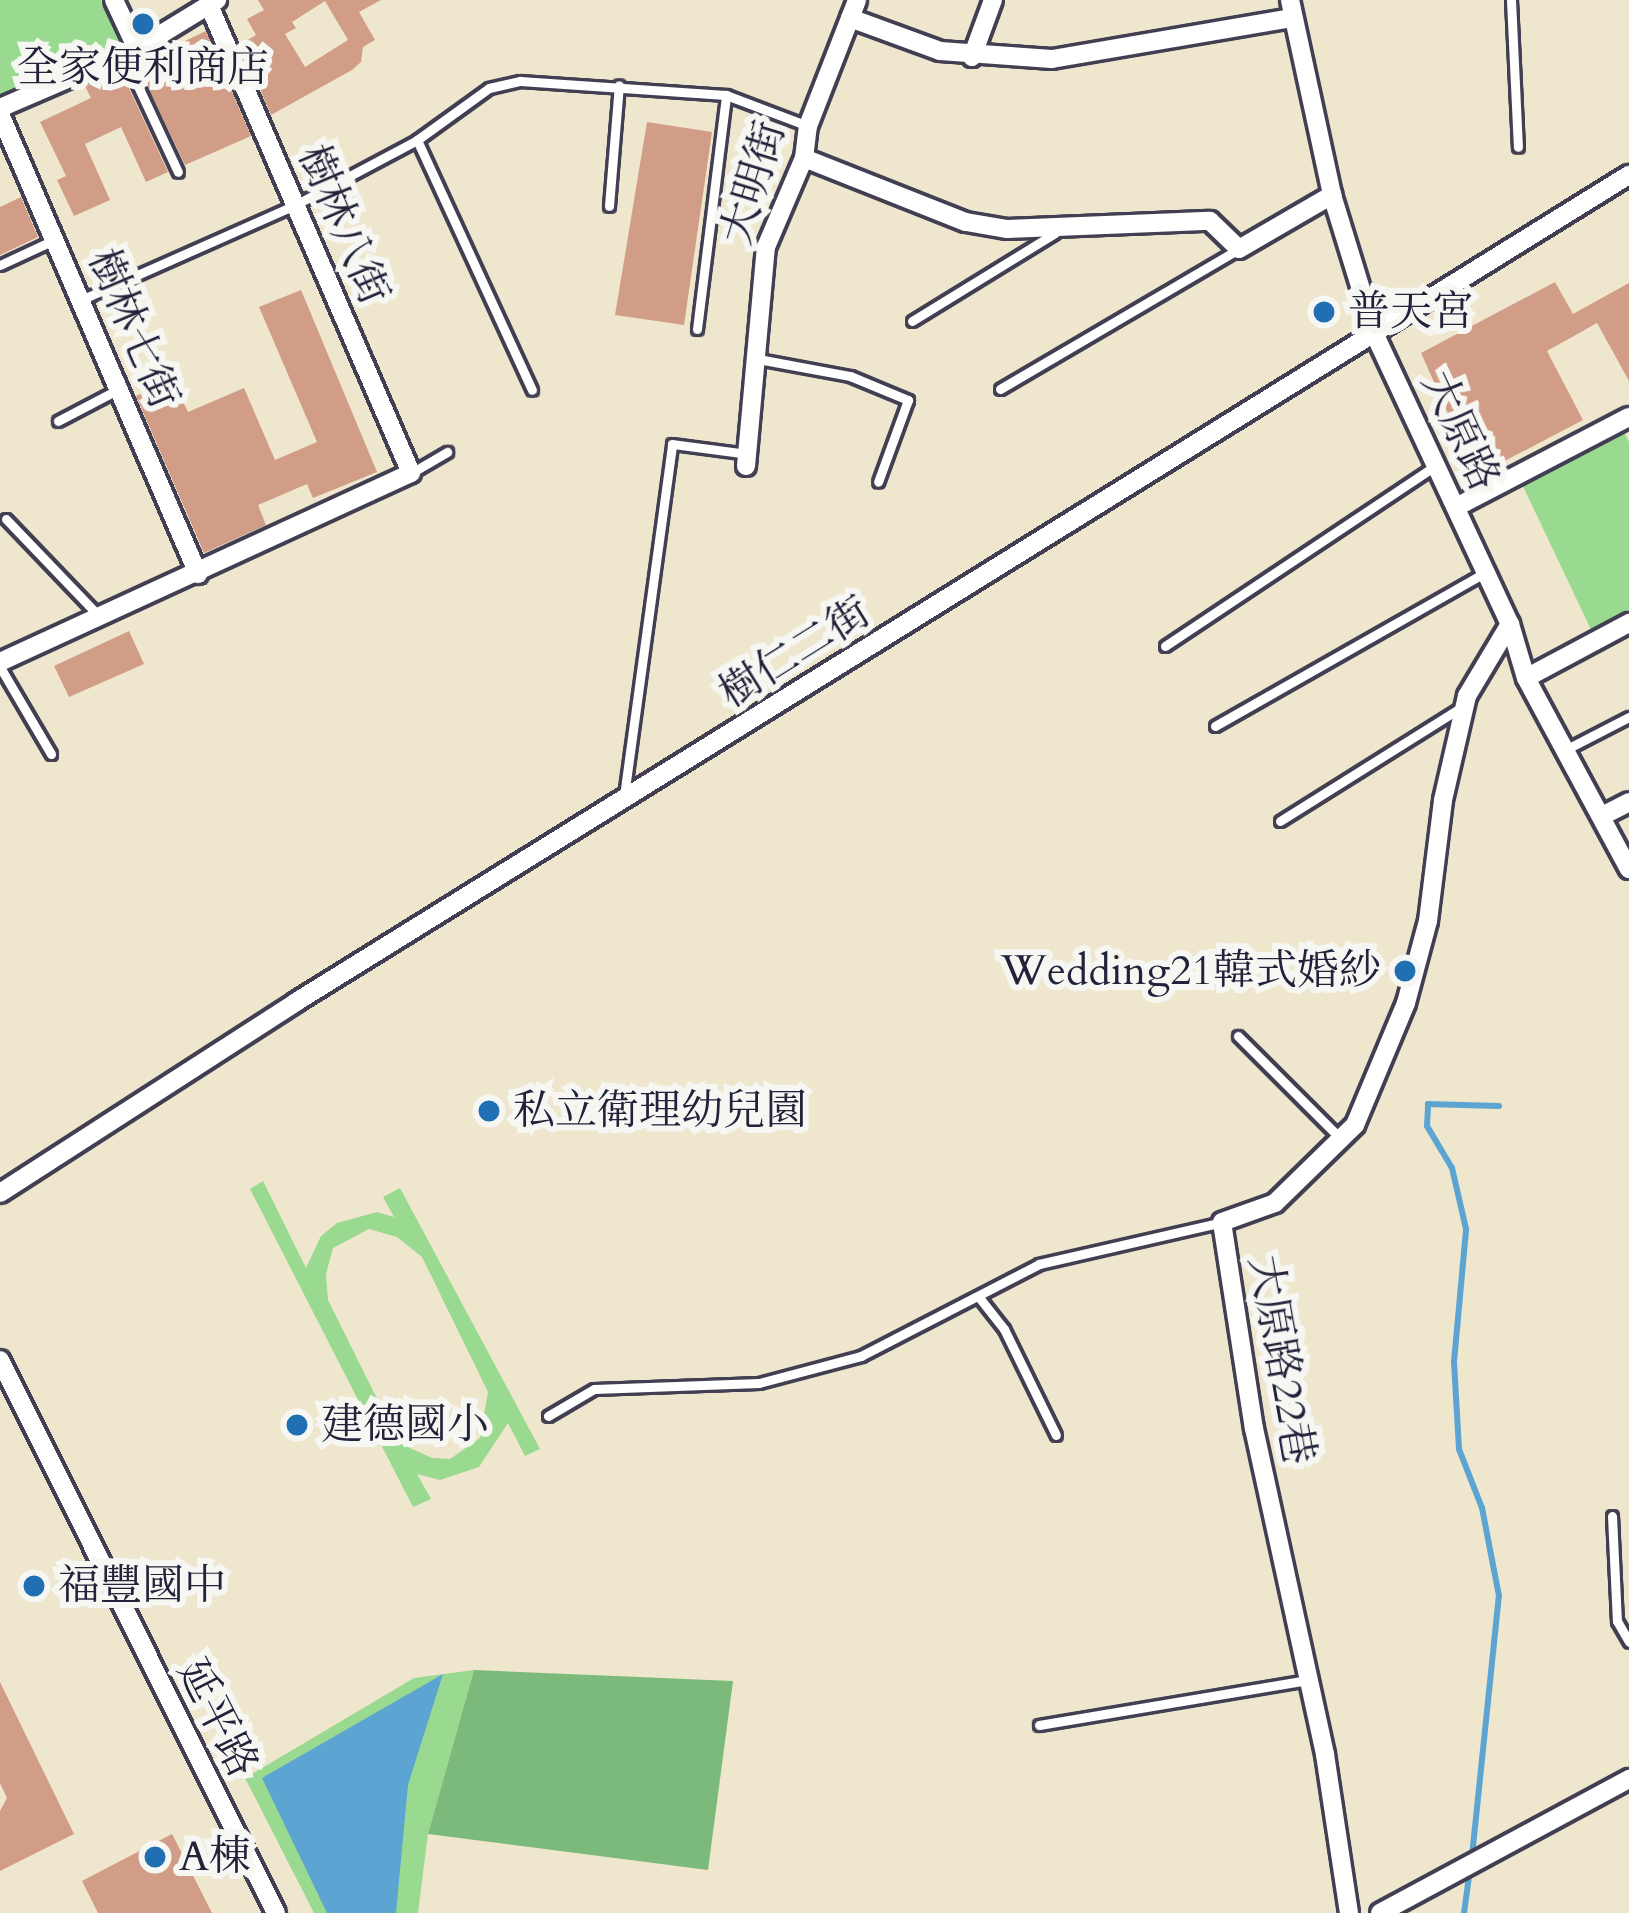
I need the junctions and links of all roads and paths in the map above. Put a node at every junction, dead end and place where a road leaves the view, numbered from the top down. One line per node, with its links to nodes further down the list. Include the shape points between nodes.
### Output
1 (114, 0): 7 (street)
2 (993, 0): 8 (street)
3 (1511, 0): 14 (lane)
4 (213, 2): 7 (street); 19 (street, 樹林八街)
5 (854, 9): 8 (street, via 940,51); 12 (street, 大明街)
6 (1291, 9): 8 (street, via 1052,59); 18 (street, 大原路)
7 (130, 51): 11 (street); 16 (lane)
8 (972, 57)
9 (619, 85): 10 (lane); 13 (lane, via 520,81 489,88); 20 (lane)
10 (726, 94): 12 (lane); 27 (lane)
11 (0, 111): 22 (street, 樹林七街)
12 (808, 125): 15 (street, 大明街)
13 (417, 140): 19 (lane); 32 (lane)
14 (1518, 147)
15 (804, 158): 21 (street, via 966,222); 29 (street, 大明街, via 766,248)
16 (178, 172)
17 (1629, 175): 28 (street, 樹仁二街)
18 (1332, 195): 23 (street); 28 (street, 大原路)
19 (295, 205): 25 (lane); 38 (street, 樹林八街)
20 (609, 206)
21 (1065, 226): 23 (street, via 1210,221); 26 (lane)
22 (56, 239): 24 (lane); 25 (street, 樹林七街)
23 (1239, 249): 31 (lane)
24 (0, 265)
25 (82, 299): 30 (street, 樹林七街)
26 (912, 321)
27 (697, 329)
28 (1375, 335): 37 (street, 大原路); 55 (street, 樹仁二街)
29 (758, 359): 36 (street, 大明街); 39 (lane, via 850,376 908,400)
30 (120, 389): 34 (lane); 43 (street, 樹林七街)
31 (1000, 389)
32 (532, 390)
33 (1629, 417): 40 (street)
34 (58, 421)
35 (447, 452): 38 (lane)
36 (747, 460): 55 (lane, via 672,444)
37 (1436, 466): 40 (street, 大原路); 47 (lane)
38 (411, 473): 43 (street)
39 (878, 482)
40 (1456, 507): 42 (street, 大原路)
41 (5, 519): 44 (lane)
42 (1486, 572): 46 (street, 大原路); 52 (lane)
43 (198, 574): 44 (street)
44 (100, 617): 48 (street)
45 (1629, 623): 49 (street)
46 (1510, 624): 49 (street, 大原路); 50 (street, 大原路22巷)
47 (1165, 646)
48 (0, 665): 54 (lane)
49 (1526, 678): 53 (street, 大原路)
50 (1465, 705): 58 (lane); 61 (street, 大原路22巷, via 1406,1003 1354,1125)
51 (1629, 717): 53 (lane)
52 (1215, 726)
53 (1568, 748): 57 (street, 大原路)
54 (51, 754)
55 (623, 801): 62 (street, 樹仁二街)
56 (1629, 802): 57 (street)
57 (1602, 816): 59 (street, 大原路)
58 (1280, 821)
59 (1629, 869)
60 (1238, 1036): 61 (lane)
61 (1340, 1138): 63 (street, 大原路22巷, via 1274,1203)
62 (0, 1193)
63 (1222, 1222): 64 (lane, via 1039,1264); 70 (street, 大原路22巷, via 1254,1430)
64 (978, 1296): 66 (lane, via 861,1356 759,1383 594,1389); 67 (lane, via 1004,1329)
65 (0, 1360): 73 (street, 延平路)
66 (548, 1416)
67 (1056, 1435)
68 (1612, 1516): 69 (lane, via 1617,1621)
69 (1629, 1641)
70 (1309, 1680): 71 (lane); 74 (street, 大原路22巷)
71 (1039, 1725)
72 (1629, 1779): 75 (street)
73 (276, 1913)
74 (1348, 1913)
75 (1380, 1913)

